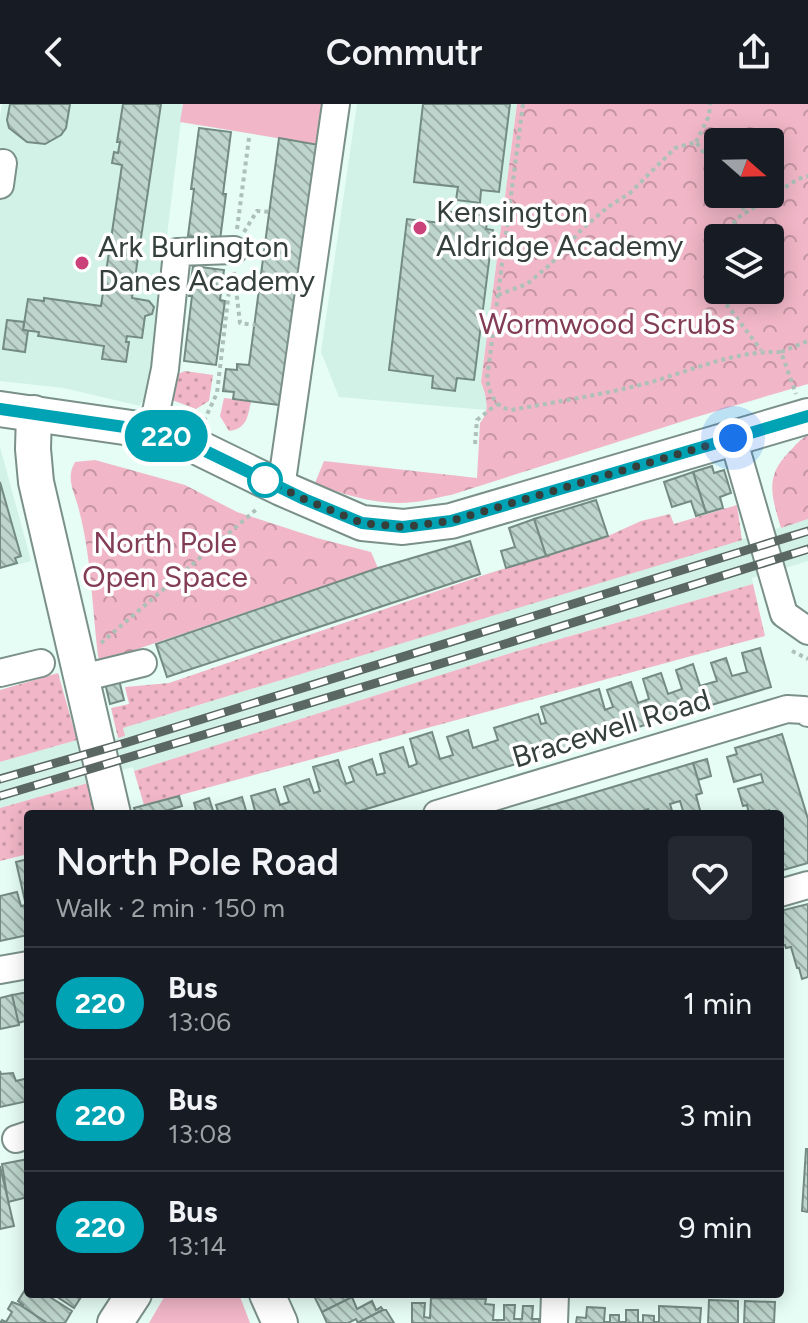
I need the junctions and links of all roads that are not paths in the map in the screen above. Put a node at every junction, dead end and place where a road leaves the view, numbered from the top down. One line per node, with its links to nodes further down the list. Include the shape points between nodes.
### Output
1 (336, 104): 8 (street)
2 (235, 247): 6 (street, via 177,252 165,369)
3 (802, 406): 7 (main road)
4 (0, 409): 5 (main road)
5 (34, 413): 6 (main road); 13 (main road, via 36,482)
6 (152, 431): 8 (main road)
7 (733, 438): 8 (main road, via 451,521 403,527 362,523); 9 (street, via 784,614)
8 (298, 492)
9 (808, 631)
10 (41, 663): 12 (street)
11 (143, 663): 13 (street)
12 (0, 673)
13 (82, 678): 15 (main road)
14 (806, 712): 16 (street, Bracewell Road, via 787,709)
15 (112, 810)
16 (450, 810)
17 (808, 885): 18 (street)
18 (784, 892)
19 (24, 966): 20 (street)
20 (0, 970)
21 (131, 1298): 24 (main road)
22 (269, 1298): 25 (main road)
23 (555, 1298): 26 (street)
24 (115, 1323)
25 (280, 1323)
26 (554, 1323)

